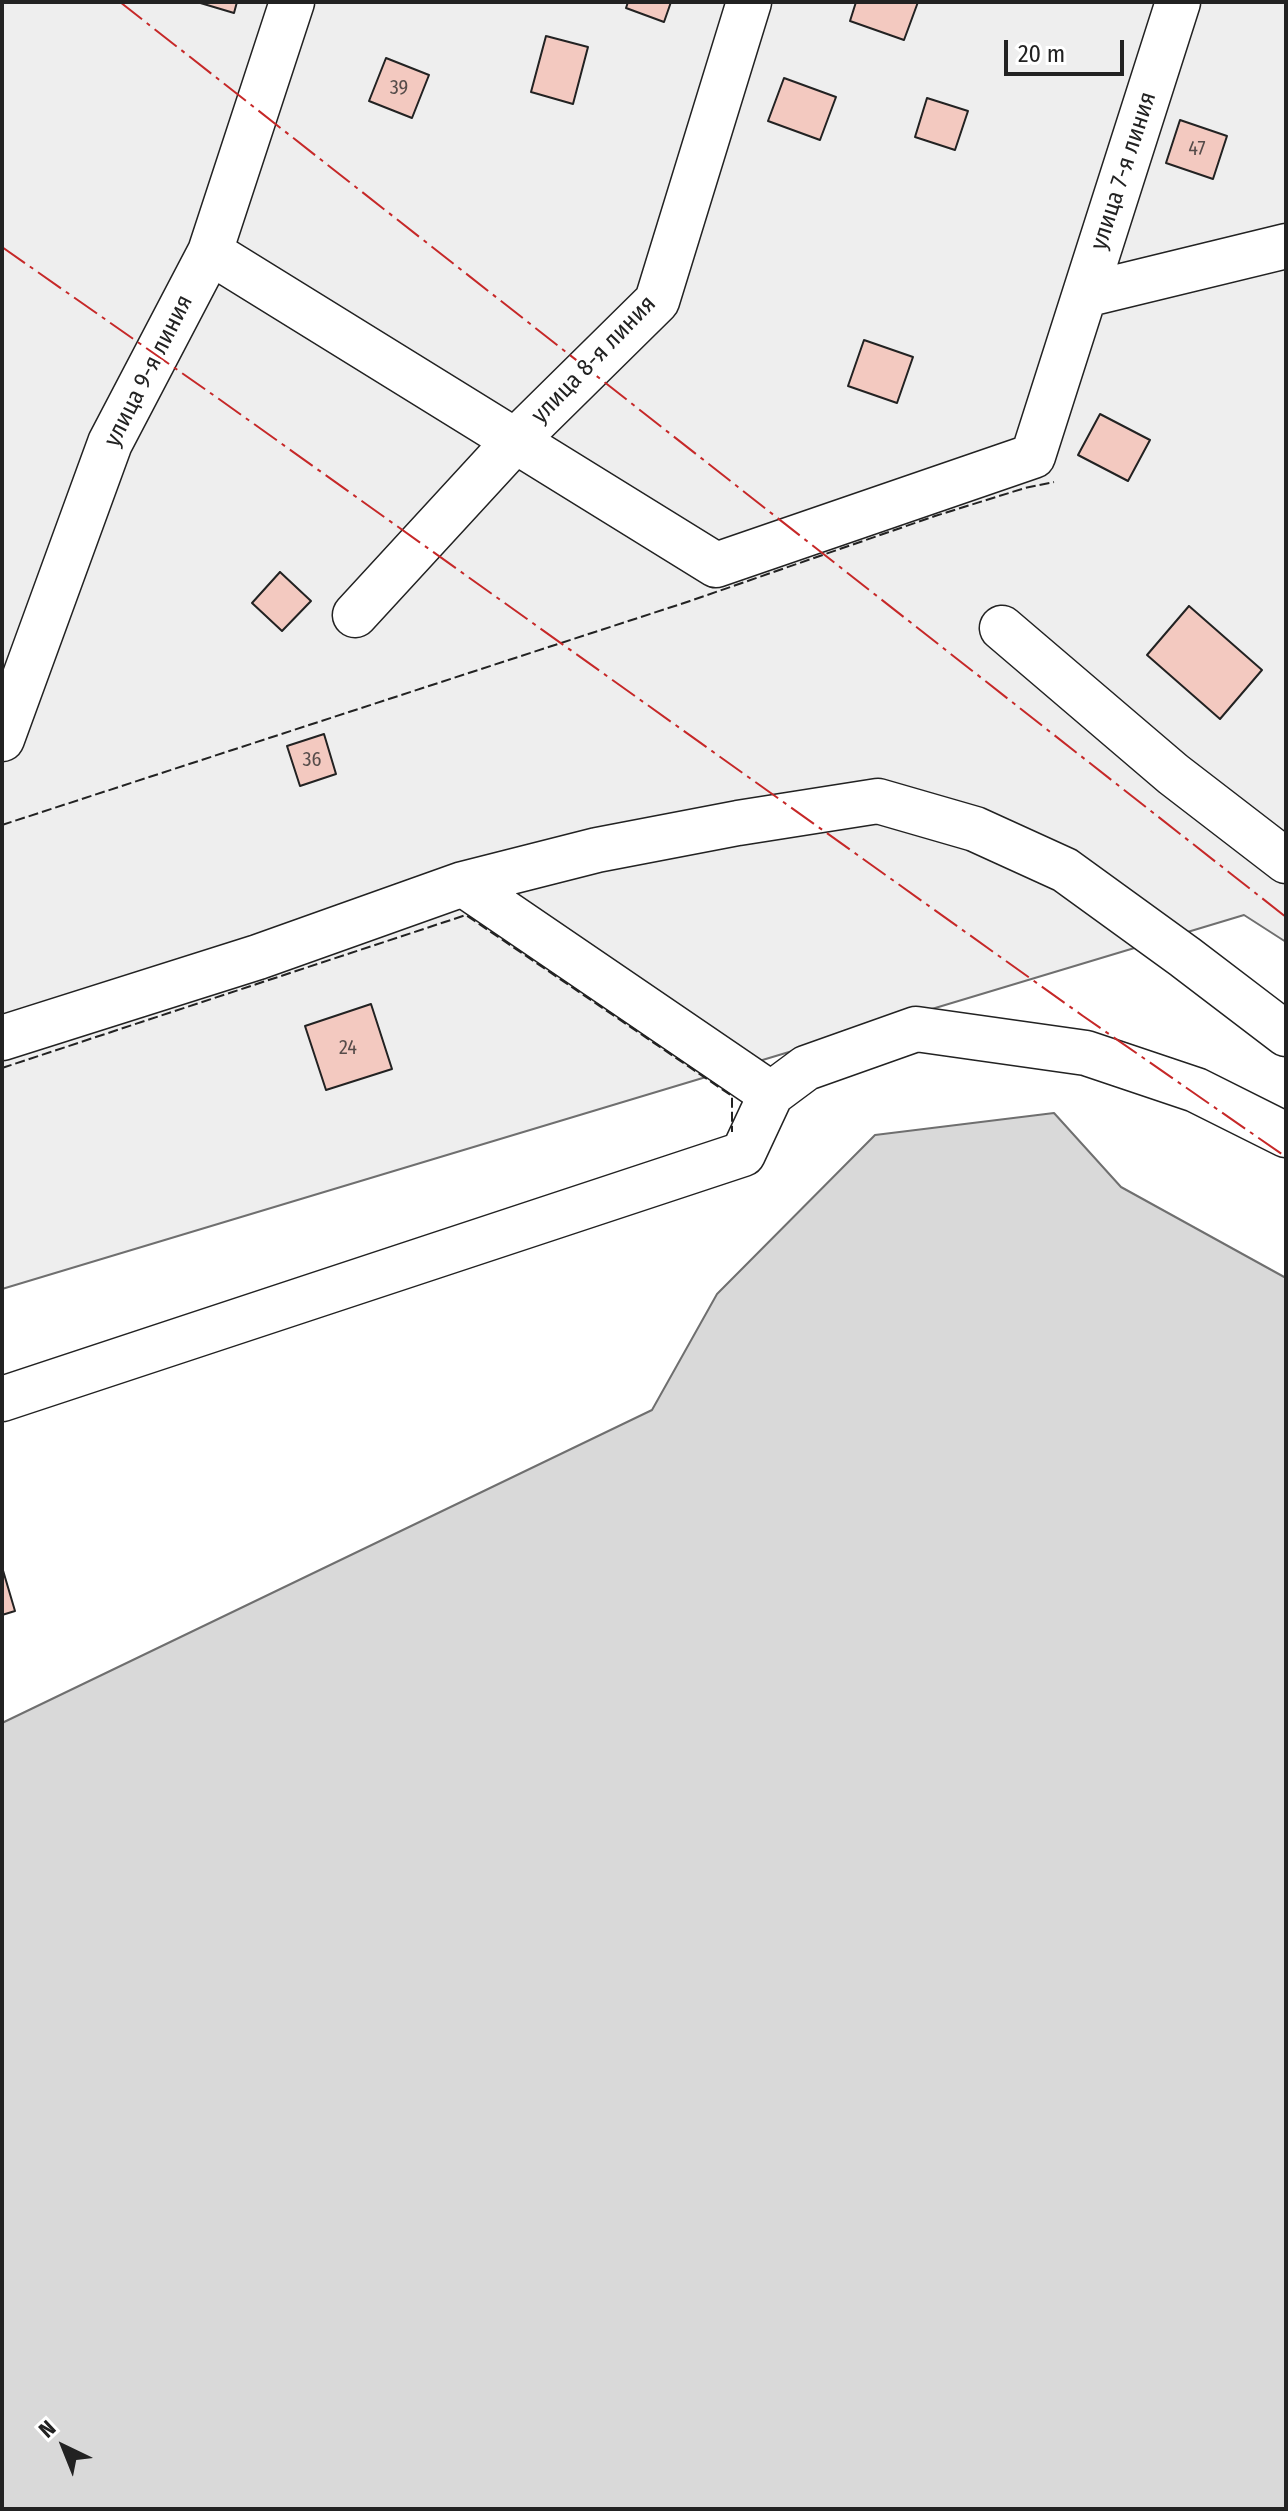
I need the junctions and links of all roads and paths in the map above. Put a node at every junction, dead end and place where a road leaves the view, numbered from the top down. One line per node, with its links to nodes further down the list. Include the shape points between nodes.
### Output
1 (292, 2): 5 (street, улица 9-я линия)
2 (749, 2): 7 (street, улица 8-я линия, via 657,301)
3 (1178, 2): 6 (street, улица 7-я линия)
4 (1286, 246): 6 (street)
5 (210, 252): 7 (street); 10 (street, улица 9-я линия, via 110,443)
6 (1085, 295): 7 (street, улица 7-я линия, via 1033,456 716,565)
7 (515, 441): 8 (street, улица 8-я линия)
8 (355, 615)
9 (1002, 628): 11 (street, via 1173,774)
10 (2, 739)
11 (1286, 861)
12 (463, 884): 13 (street, via 597,850 878,801 975,829 1065,870); 14 (street, via 258,957); 15 (street)
13 (1286, 1034)
14 (2, 1038)
15 (771, 1094): 16 (street, via 806,1068 916,1029 1086,1053 1196,1090); 17 (street, via 743,1154)
16 (1286, 1135)
17 (2, 1399)

